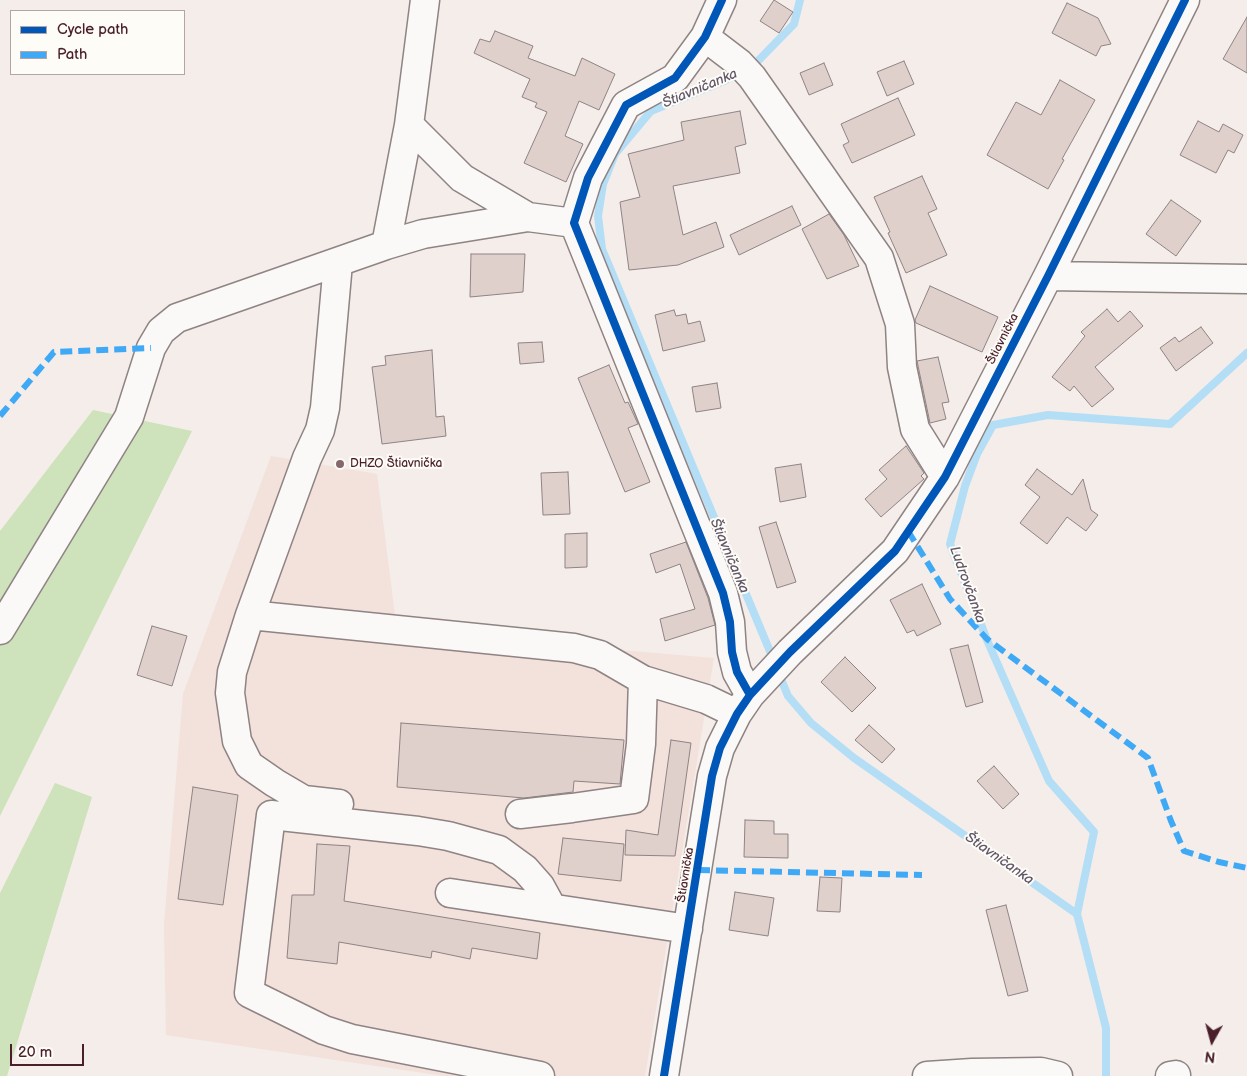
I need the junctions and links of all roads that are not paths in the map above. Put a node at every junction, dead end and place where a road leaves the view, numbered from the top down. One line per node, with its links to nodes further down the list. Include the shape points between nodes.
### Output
1 (425, 0): 5 (street)
2 (722, 0): 4 (street)
3 (1185, 0): 10 (street, Štiavnička)
4 (705, 37): 7 (street, via 675,78 626,105 588,178); 12 (street, via 745,70 879,258 900,324 902,367 915,429)
5 (409, 125): 6 (street, via 462,178); 8 (street)
6 (528, 217): 7 (street); 8 (street, via 423,234)
7 (574, 224): 16 (street, via 723,593 730,622 732,652)
8 (386, 245): 9 (street)
9 (338, 263): 13 (street, via 325,408 320,430); 14 (street, via 177,318 161,332 151,348 129,417)
10 (1048, 276): 11 (street); 12 (street, Štiavnička)
11 (1247, 279)
12 (945, 477): 16 (street, Štiavnička, via 894,551 790,652)
13 (250, 616): 15 (street, via 574,648 600,655); 17 (street, via 232,672 230,693 237,741 250,765 304,800)
14 (0, 630)
15 (643, 680): 16 (street, via 706,699); 18 (street, via 641,744 634,799)
16 (748, 699): 21 (street, Štiavnička, via 720,748 712,776)
17 (384, 809)
18 (520, 814)
19 (450, 893): 20 (street)
20 (552, 908): 21 (street); 22 (street, via 540,886 525,869 499,850 418,831 271,815 249,993 324,1030 352,1039)
21 (688, 929): 23 (street, Štiavnička)
22 (540, 1076)
23 (664, 1076)
24 (927, 1076): 25 (street, via 1041,1072)
25 (1058, 1076)

